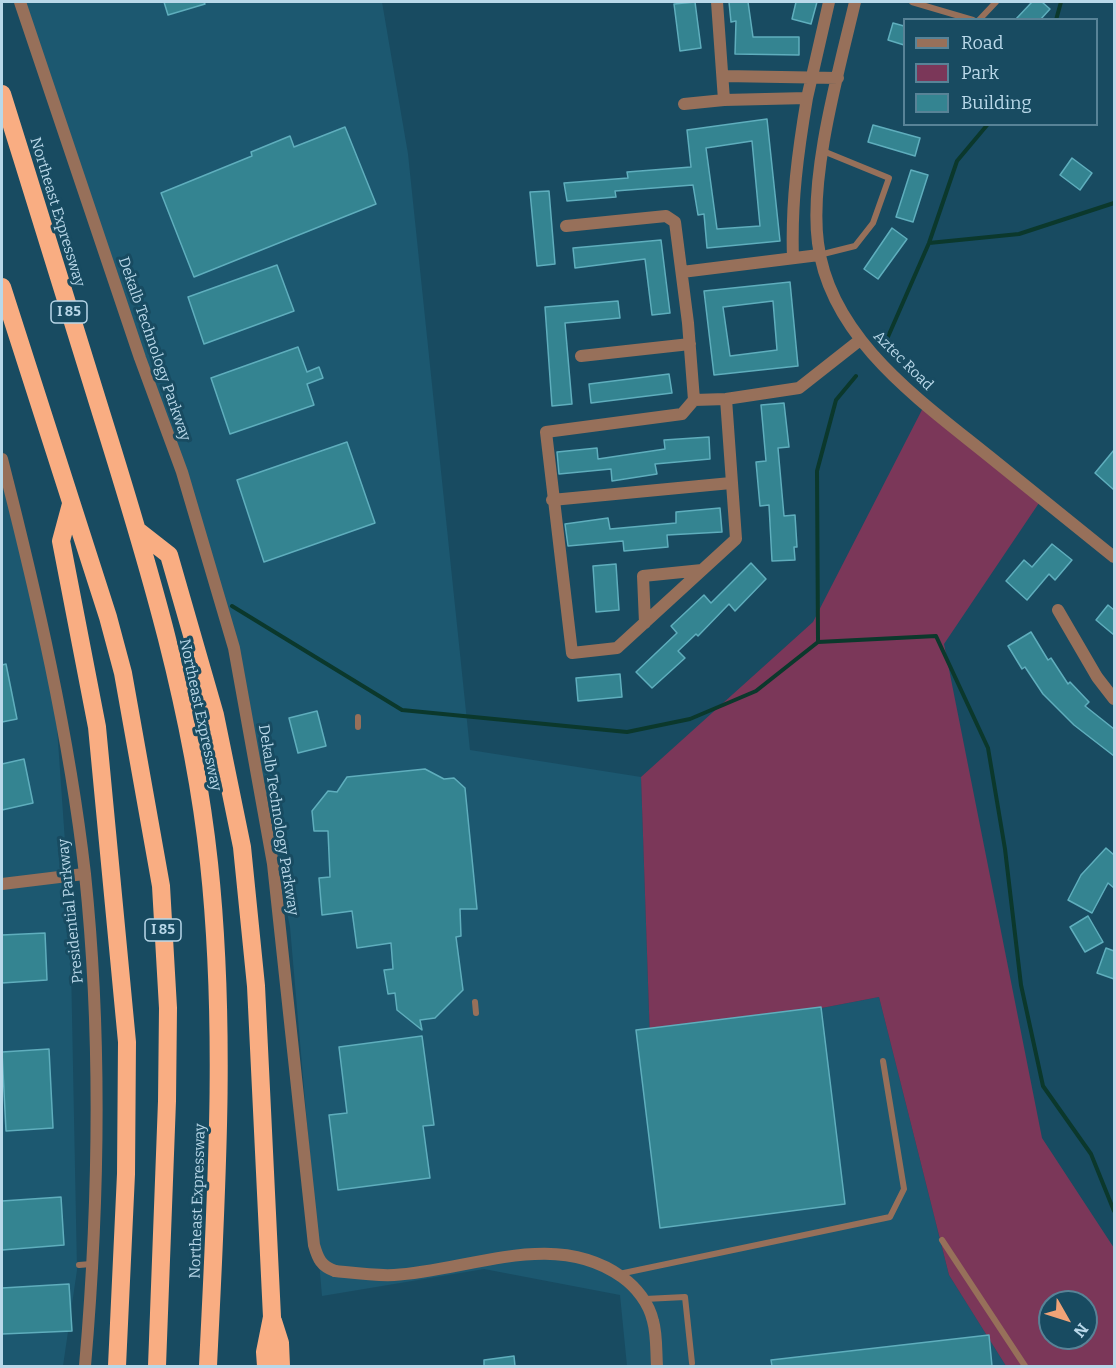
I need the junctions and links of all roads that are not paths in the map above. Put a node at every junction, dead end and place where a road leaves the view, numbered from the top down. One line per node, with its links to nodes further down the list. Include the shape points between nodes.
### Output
1 (20, 2): 45 (street, Dekalb Technology Parkway, via 182,472 234,648 273,864 318,1260 335,1271 394,1275 517,1255 565,1254 606,1265)
2 (717, 2): 10 (street)
3 (829, 2): 9 (street)
4 (855, 2): 11 (street, Aztec Road)
5 (912, 2): 7 (lane)
6 (996, 2): 8 (lane)
7 (966, 18)
8 (981, 18)
9 (812, 75): 10 (street); 11 (street); 13 (street)
10 (724, 76): 14 (street)
11 (838, 78): 16 (street, Aztec Road)
12 (2, 94): 31 (highway, Northeast Expressway / I 85)
13 (807, 98): 14 (street); 19 (street, via 791,220)
14 (724, 100): 15 (street)
15 (684, 104)
16 (824, 151): 18 (street, Aztec Road, via 816,200); 18 (lane, via 889,177 873,223 855,246)
17 (566, 226): 20 (street, via 666,216 675,222)
18 (819, 255): 19 (street); 22 (street, Aztec Road, via 830,289)
19 (793, 258): 20 (street)
20 (682, 272): 23 (street)
21 (2, 286): 30 (highway, I 85)
22 (860, 340): 25 (street, via 799,388); 32 (street, Aztec Road, via 933,411)
23 (690, 344): 24 (street); 26 (street)
24 (581, 356)
25 (726, 399): 26 (street); 28 (street)
26 (694, 400): 29 (street, via 682,414 546,432)
27 (3, 466): 39 (street, Presidential Parkway, via 57,691)
28 (731, 483): 29 (street); 33 (street, via 736,539)
29 (552, 500): 35 (street, via 572,653 618,648)
30 (71, 504): 50 (highway, via 61,541 96,727 127,1042 126,1174); 51 (highway, I 85, via 123,673 161,886 168,1008)
31 (137, 530): 47 (highway, via 169,555 215,715 242,847 256,986); 52 (highway, Northeast Expressway / I 85, via 185,721 209,863 220,1102)
32 (1114, 557)
33 (702, 570): 35 (street); 35 (street, via 643,576)
34 (1058, 610): 36 (street)
35 (645, 623)
36 (1114, 699)
37 (358, 717): 38 (lane)
38 (358, 727)
39 (84, 874): 40 (street); 49 (street, Presidential Parkway, via 97,1094 85,1264)
40 (2, 884)
41 (475, 1002): 42 (lane)
42 (477, 1013)
43 (883, 1061): 45 (lane, via 904,1189 890,1217)
44 (942, 1240): 56 (lane)
45 (618, 1274): 46 (street, Dekalb Technology Parkway)
46 (644, 1299): 48 (lane, via 685,1297); 55 (street, Dekalb Technology Parkway, via 653,1320)
47 (272, 1317): 53 (highway); 54 (highway, via 280,1343)
48 (692, 1363)
49 (85, 1366)
50 (117, 1366)
51 (157, 1366)
52 (208, 1366)
53 (266, 1366)
54 (281, 1366)
55 (657, 1366)
56 (1025, 1366)

